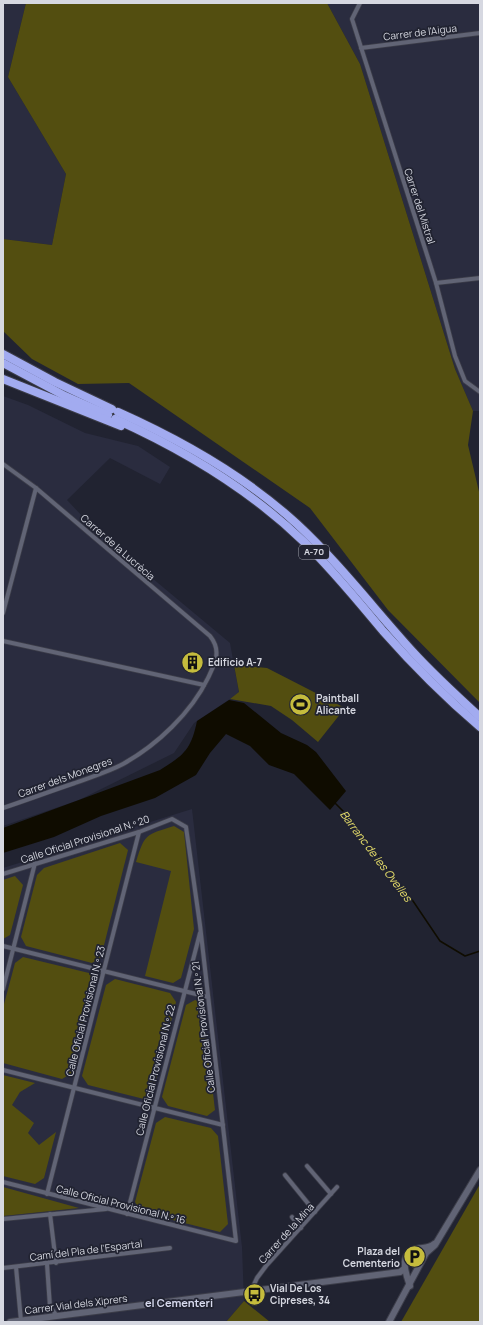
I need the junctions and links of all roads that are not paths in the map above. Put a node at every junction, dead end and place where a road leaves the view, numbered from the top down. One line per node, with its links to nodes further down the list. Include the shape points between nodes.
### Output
1 (360, 3): 3 (street, Carrer del Mistral, via 352,19)
2 (480, 33): 3 (street, Carrer de l'Aigua)
3 (361, 48): 5 (street, Carrer del Mistral)
4 (480, 278): 5 (street)
5 (436, 283): 9 (street, Carrer del Mistral, via 455,356 465,381)
6 (3, 354): 10 (highway, A-70)
7 (3, 363): 10 (highway, A-70, via 65,396)
8 (3, 379): 12 (highway, via 120,426)
9 (480, 392)
10 (114, 414): 12 (highway, A-70); 18 (highway, A-70, via 174,438 206,456 277,507 328,556 428,668)
11 (3, 464): 13 (street, Carrer de la Lucrècia)
12 (226, 479): 19 (highway, A-70, via 263,506 301,539 428,679)
13 (36, 488): 14 (street); 16 (street, Carrer de la Lucrècia, via 210,636)
14 (3, 613)
15 (3, 641): 17 (street)
16 (217, 648): 17 (street, Carrer dels Monegres, via 215,663)
17 (204, 685): 20 (street, Carrer dels Monegres, via 166,733 132,759 110,770)
18 (480, 717)
19 (480, 727)
20 (3, 808)
21 (172, 819): 22 (street, Calle Oficial Provisional N.º 20); 25 (street, Calle Oficial Provisional N.º 21, via 186,828)
22 (139, 832): 23 (street, Calle Oficial Provisional N.º 20); 28 (street, Calle Oficial Provisional N.º 23)
23 (35, 863): 24 (street, Calle Oficial Provisional N.º 20); 27 (street)
24 (3, 874)
25 (200, 931): 30 (street, Calle Oficial Provisional N.º 22); 31 (street, Calle Oficial Provisional N.º 21)
26 (3, 946): 27 (street)
27 (13, 948): 28 (street); 29 (street)
28 (104, 971): 30 (street); 33 (street, Calle Oficial Provisional N.º 23)
29 (3, 989)
30 (184, 991): 31 (street); 34 (street, Calle Oficial Provisional N.º 22)
31 (208, 997): 35 (street, Calle Oficial Provisional N.º 21)
32 (3, 1070): 33 (street)
33 (74, 1088): 34 (street); 41 (street, Calle Oficial Provisional N.º 23)
34 (154, 1108): 35 (street); 46 (street, Calle Oficial Provisional N.º 22)
35 (222, 1125): 51 (street, Calle Oficial Provisional N.º 21)
36 (307, 1166): 42 (street)
37 (480, 1170): 50 (street)
38 (285, 1175): 44 (street)
39 (3, 1182): 41 (street, Calle Oficial Provisional N.º 16)
40 (337, 1187): 42 (street, Carrer de la Mina)
41 (47, 1194): 43 (street, Calle Oficial Provisional N.º 16)
42 (331, 1194): 44 (street, Carrer de la Mina)
43 (108, 1209): 45 (street); 46 (street, Calle Oficial Provisional N.º 16)
44 (315, 1212): 49 (street, Carrer de la Mina)
45 (50, 1214): 48 (street); 55 (street)
46 (127, 1214): 51 (street, Calle Oficial Provisional N.º 16)
47 (292, 1217): 49 (street)
48 (3, 1219)
49 (301, 1228): 62 (street, Carrer de la Mina, via 262,1272)
50 (437, 1240): 53 (street, via 429,1247); 54 (street)
51 (236, 1241)
52 (170, 1248): 55 (street, Camí del Pla de l'Espartal)
53 (420, 1248): 54 (street); 59 (street, via 409,1253)
54 (426, 1253): 60 (street)
55 (56, 1263): 56 (street, Camí del Pla de l'Espartal)
56 (47, 1264): 57 (street, Camí del Pla de l'Espartal); 63 (street, via 50,1307)
57 (16, 1267): 58 (street, Camí del Pla de l'Espartal); 65 (street)
58 (3, 1268)
59 (404, 1269): 60 (street); 61 (street); 62 (street, Carrer Vial dels Xiprers, via 400,1272)
60 (416, 1271): 61 (street)
61 (410, 1286): 67 (street)
62 (251, 1291): 63 (street, Carrer Vial dels Xiprers)
63 (57, 1316): 64 (street, Carrer Vial dels Xiprers)
64 (48, 1320): 65 (street, Carrer Vial dels Xiprers)
65 (25, 1321): 66 (street, Carrer Vial dels Xiprers)
66 (10, 1322)
67 (389, 1322)

